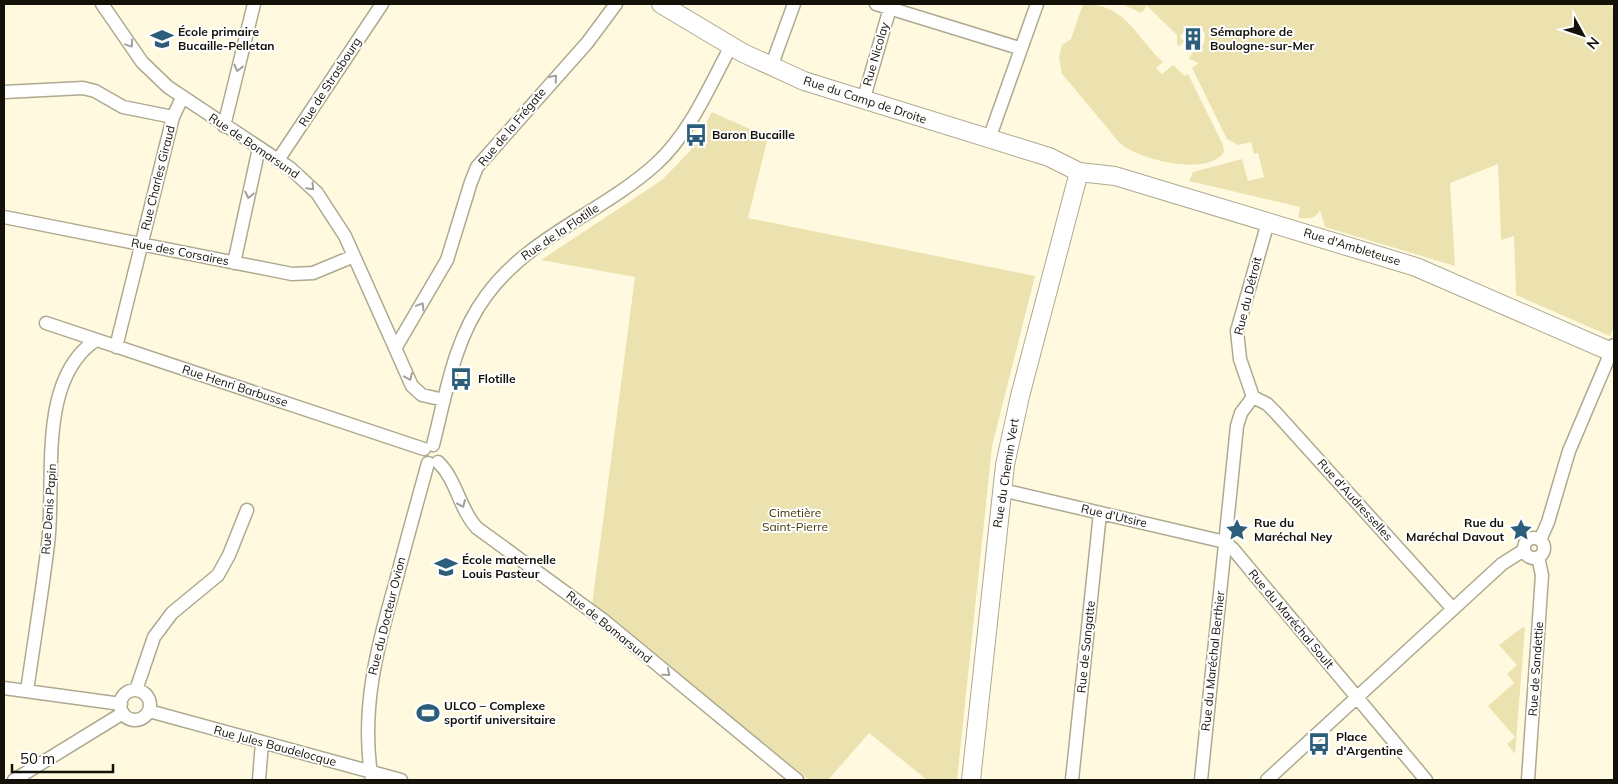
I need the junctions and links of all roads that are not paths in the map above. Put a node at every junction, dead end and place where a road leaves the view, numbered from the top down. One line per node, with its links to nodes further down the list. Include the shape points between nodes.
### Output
1 (102, 4): 14 (street, Rue de Bomarsund, one-way to 14, via 142,62)
2 (254, 4): 17 (street, one-way to 17)
3 (382, 4): 20 (street, Rue de Strasbourg)
4 (616, 4): 30 (street, Rue de la Frégate, one-way to 4, via 447,260 470,182 478,167 590,39)
5 (661, 4): 10 (street, Rue du Camp de Droite)
6 (794, 4): 12 (street)
7 (876, 4): 9 (street)
8 (1036, 4): 11 (street)
9 (890, 8): 11 (street); 15 (street, Rue Nicolay)
10 (731, 46): 12 (street, Rue du Camp de Droite); 33 (street, Rue de la Flotille, via 685,130 663,157 628,186 525,255 492,288 466,330)
11 (1019, 48): 18 (street)
12 (771, 67): 15 (street, Rue du Camp de Droite, via 813,85)
13 (4, 92): 16 (street, via 84,88 122,107)
14 (182, 98): 16 (street, Rue Charles Giraud); 17 (street, Rue de Bomarsund)
15 (863, 100): 18 (street, Rue du Camp de Droite)
16 (173, 117): 24 (street, Rue Charles Giraud)
17 (224, 126): 19 (street, Rue de Bomarsund)
18 (989, 139): 21 (street, Rue du Camp de Droite, via 1049,157)
19 (259, 148): 20 (street, Rue de Bomarsund); 26 (street, one-way to 26)
20 (278, 160): 25 (street, Rue de Bomarsund, one-way to 25, via 304,179 320,197)
21 (1079, 172): 23 (street, Rue d'Ambleteuse, via 1115,176); 36 (street, Rue du Chemin Vert, via 1016,409)
22 (4, 217): 24 (street, Rue des Corsaires)
23 (1268, 222): 31 (street, Rue d'Ambleteuse, via 1427,271); 32 (street, Rue du Détroit, via 1238,332 1240,359)
24 (141, 244): 26 (street, Rue des Corsaires); 29 (street, Rue Charles Giraud)
25 (354, 256): 26 (street, Rue des Corsaires, via 304,274); 30 (street, Rue de Bomarsund)
26 (234, 262)
27 (46, 323): 28 (street, Rue Henri Barbusse)
28 (96, 340): 29 (street, Rue Henri Barbusse); 46 (street, Rue Denis Papin, via 73,361 56,407 49,538)
29 (116, 347): 34 (street, Rue Henri Barbusse)
30 (396, 347): 33 (street, Rue de Bomarsund, one-way to 33, via 415,390)
31 (1613, 350): 39 (street, via 1569,451)
32 (1253, 397): 40 (street, via 1241,413 1238,426); 43 (street, Rue d'Audresselles, via 1276,413)
33 (444, 400): 34 (street, Rue de la Flotille)
34 (428, 447): 35 (street, via 441,451 441,457)
35 (433, 463): 51 (street, Rue du Docteur Ovion, via 374,660 368,709); 55 (street, Rue de Bomarsund, one-way to 55, via 449,474 466,512 478,528 602,620)
36 (1002, 490): 38 (street, Rue d'Utsire); 56 (street, Rue du Chemin Vert)
37 (247, 510): 45 (street, via 218,575 172,613 154,637)
38 (1100, 513): 40 (street, Rue d'Utsire); 57 (street, Rue de Sangatte)
39 (1540, 540): 41 (street, via 1528,540); 42 (street, via 1544,550)
40 (1225, 542): 47 (street, Rue du Maréchal Soult); 58 (street, Rue du Maréchal Berthier)
41 (1524, 550): 42 (street, via 1529,557); 43 (street, via 1508,559)
42 (1538, 557): 61 (street, Rue de Sandettie, via 1542,575)
43 (1453, 609): 47 (street)
44 (4, 688): 46 (street)
45 (136, 690): 48 (street, via 126,694); 49 (street, via 148,698)
46 (27, 691): 48 (street)
47 (1356, 697): 59 (street); 60 (street, Rue du Maréchal Soult)
48 (122, 708): 49 (street, via 128,718 136,720); 52 (street)
49 (149, 711): 50 (street, Rue Jules Baudelocque)
50 (262, 742): 51 (street, Rue Jules Baudelocque); 53 (street)
51 (372, 776): 54 (street, Rue Jules Baudelocque)
52 (14, 780)
53 (259, 780)
54 (401, 780)
55 (797, 780)
56 (971, 780)
57 (1072, 780)
58 (1201, 780)
59 (1267, 780)
60 (1426, 780)
61 (1528, 780)

